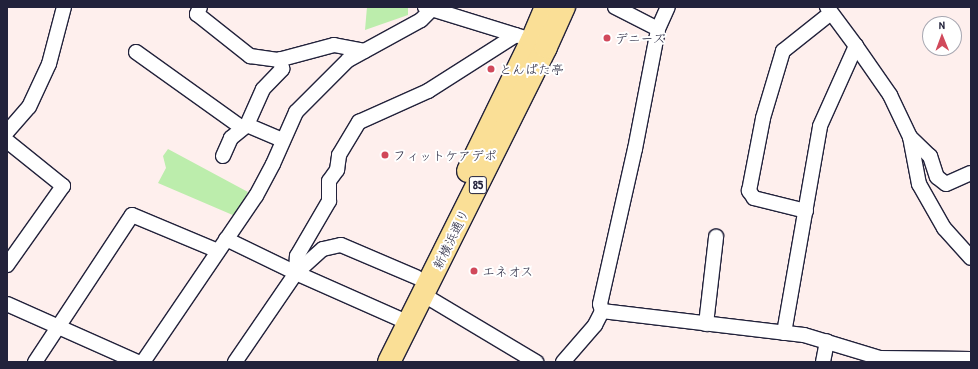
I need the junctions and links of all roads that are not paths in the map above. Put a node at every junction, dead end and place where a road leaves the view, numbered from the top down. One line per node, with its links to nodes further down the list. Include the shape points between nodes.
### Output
1 (64, 7): 16 (street, via 50,64 29,107)
2 (200, 7): 14 (street, via 197,14 250,56)
3 (546, 7): 10 (main road, 新横浜通り / 85)
4 (564, 7): 10 (main road, 新横浜通り / 85)
5 (615, 7): 9 (street)
6 (668, 7): 9 (street)
7 (430, 8): 10 (street); 12 (street, via 421,20)
8 (829, 10): 11 (street); 22 (street, via 783,51 763,118 749,192 754,198)
9 (658, 29): 31 (street, via 635,149 600,304)
10 (532, 41): 28 (street, via 359,122 339,155 337,170 328,180 329,201 297,256); 29 (main road, 新横浜通り / 85)
11 (856, 46): 17 (street, via 890,95); 22 (street, via 820,126)
12 (364, 51): 14 (street, via 334,45); 18 (street, via 348,60 296,112)
13 (136, 52): 15 (street)
14 (280, 59): 15 (street, via 282,69 263,89)
15 (244, 126): 18 (street); 20 (street, via 231,138)
16 (7, 132)
17 (910, 137): 21 (street, via 930,156 937,177 946,184); 26 (street, via 919,184 944,228)
18 (283, 140): 24 (street, via 256,196)
19 (7, 141): 27 (street, via 64,186)
20 (223, 156)
21 (971, 173)
22 (806, 210): 35 (street)
23 (716, 238): 33 (street)
24 (226, 239): 25 (street); 28 (street)
25 (218, 251): 34 (street, via 132,215); 40 (street)
26 (971, 258)
27 (7, 265)
28 (296, 273): 29 (street, via 323,249 341,245); 32 (street); 41 (street)
29 (420, 286): 32 (main road, 新横浜通り / 85); 44 (street)
30 (7, 304): 34 (street)
31 (602, 311): 33 (street); 45 (street, via 595,325)
32 (402, 320): 42 (main road, 新横浜通り / 85); 43 (main road, 新横浜通り / 85)
33 (706, 324): 35 (street)
34 (58, 327): 38 (street); 39 (street)
35 (784, 333): 36 (street)
36 (827, 341): 37 (street, via 880,358); 46 (street)
37 (971, 359)
38 (35, 362)
39 (137, 362)
40 (144, 362)
41 (235, 362)
42 (372, 362)
43 (389, 362)
44 (536, 362)
45 (563, 362)
46 (823, 362)

